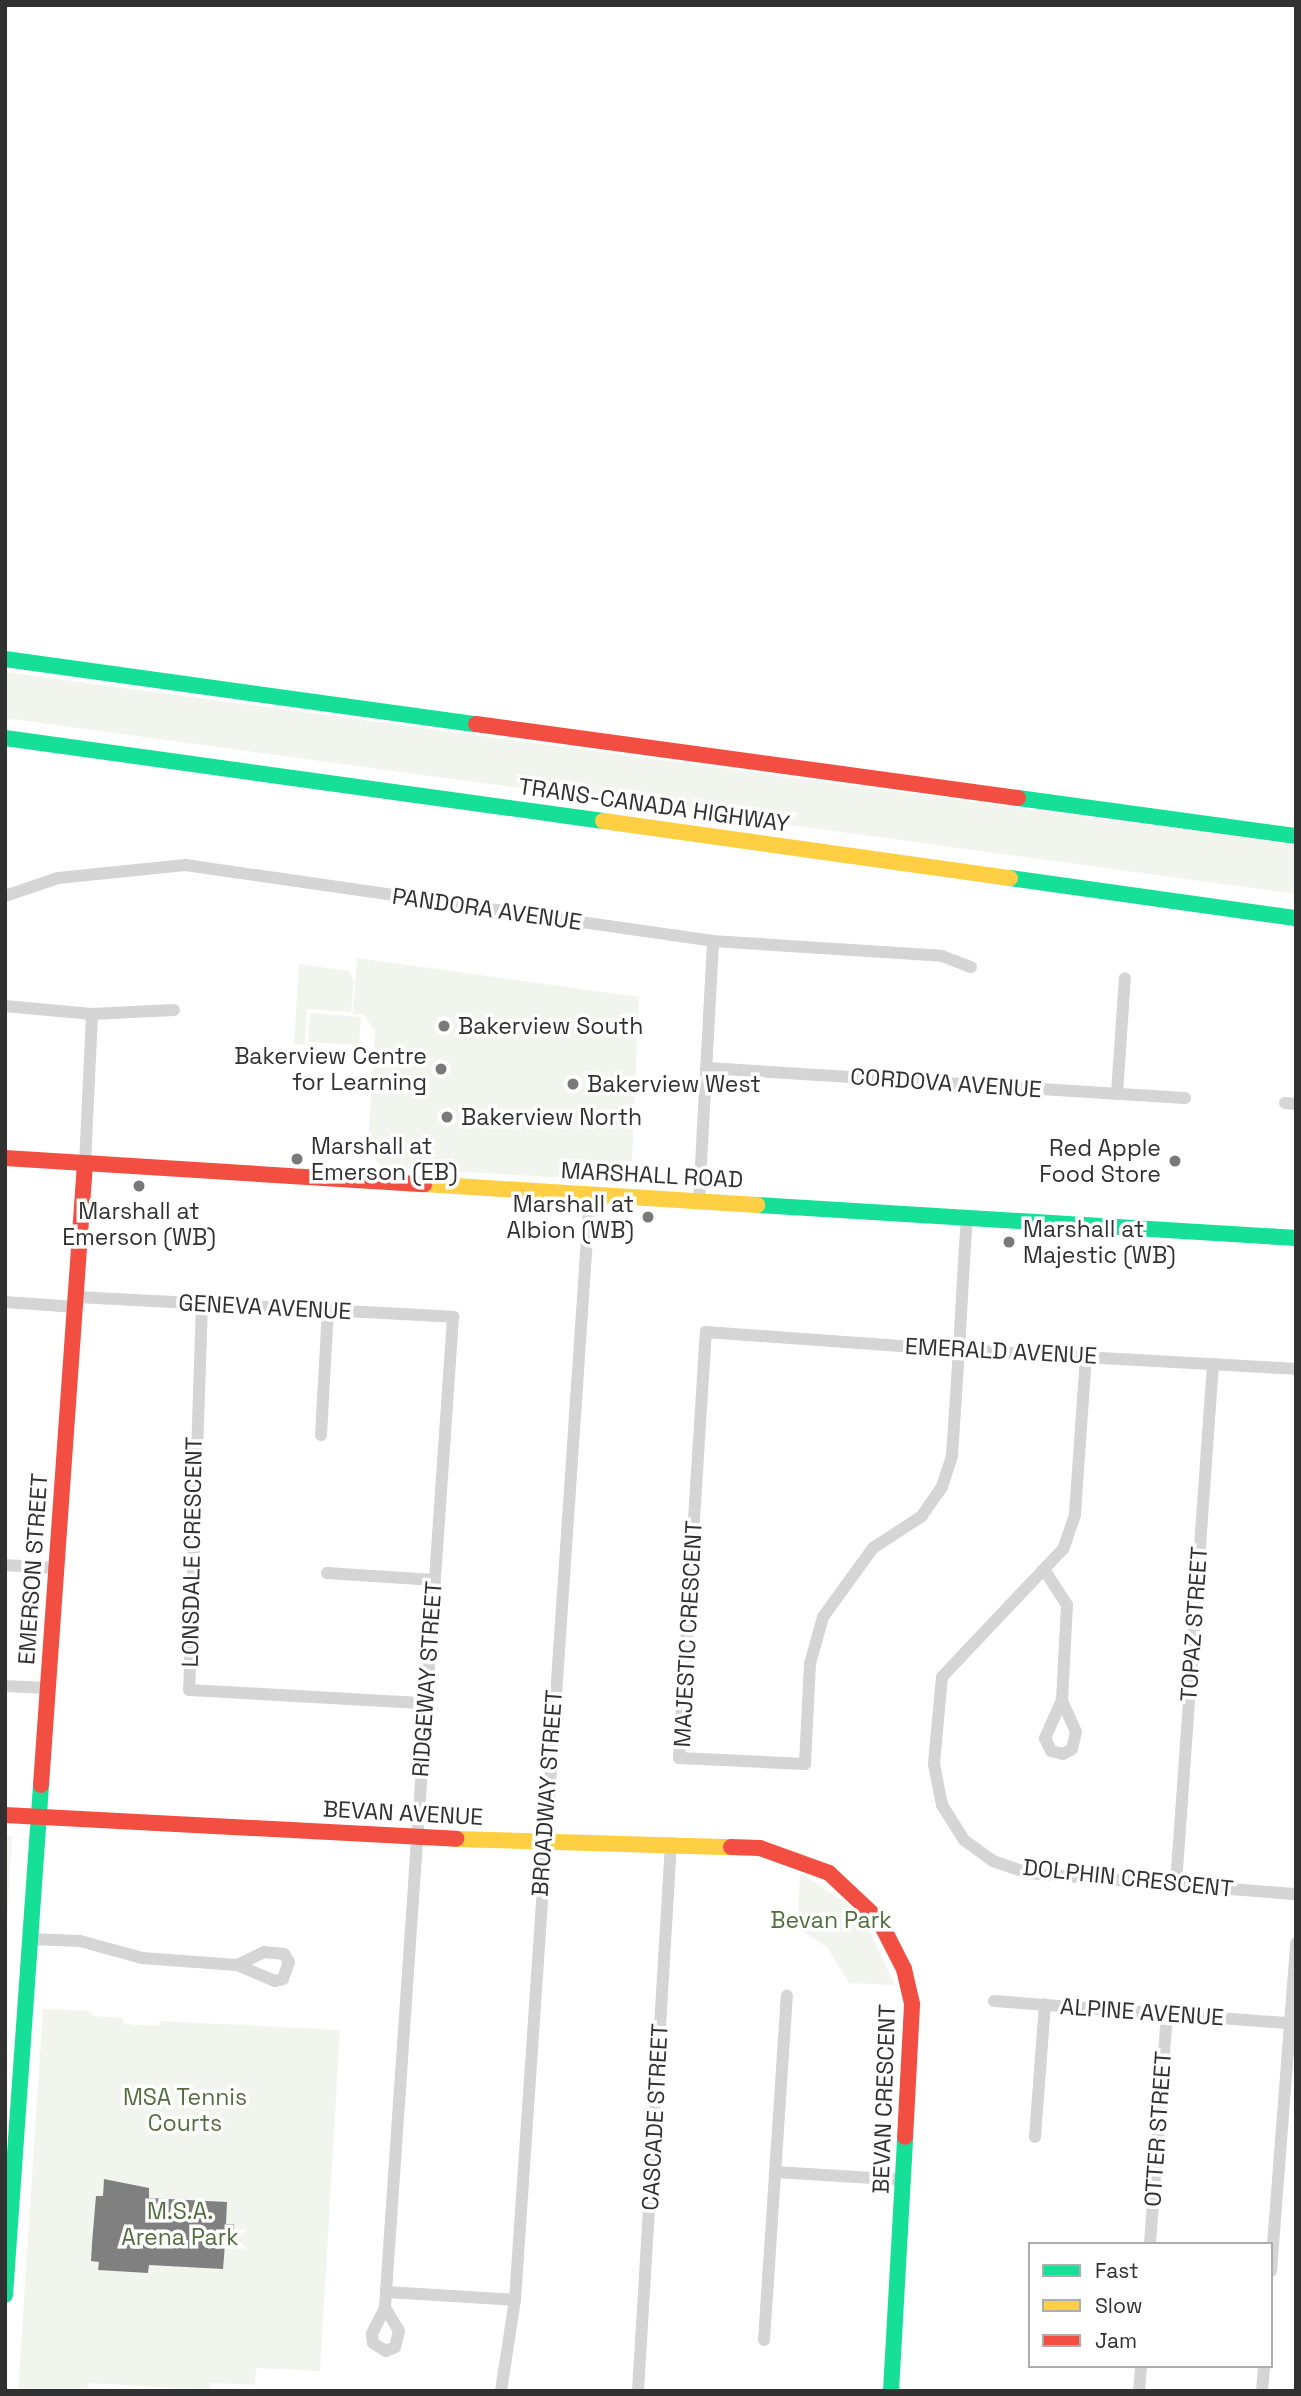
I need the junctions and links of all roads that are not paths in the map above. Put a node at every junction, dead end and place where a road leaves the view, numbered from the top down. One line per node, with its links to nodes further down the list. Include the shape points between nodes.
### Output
1 (5, 659): 3 (main road)
2 (5, 738): 5 (main road, TRANS-CANADA HIGHWAY)
3 (1296, 836)
4 (5, 896): 6 (street, PANDORA AVENUE, via 58,878 186,866)
5 (1296, 918)
6 (713, 941): 7 (street, PANDORA AVENUE, via 942,956); 12 (street)
7 (971, 967)
8 (1125, 978): 13 (street)
9 (5, 1006): 11 (street)
10 (174, 1010): 11 (street)
11 (92, 1014): 16 (street, EMERSON STREET)
12 (707, 1068): 13 (street, CORDOVA AVENUE); 18 (street)
13 (1116, 1094): 14 (street, CORDOVA AVENUE)
14 (1185, 1098)
15 (5, 1158): 16 (main road, MARSHALL ROAD)
16 (85, 1164): 17 (main road, MARSHALL ROAD); 22 (main road, EMERSON STREET)
17 (590, 1194): 18 (main road, MARSHALL ROAD); 44 (street, BROADWAY STREET)
18 (699, 1201): 19 (main road, MARSHALL ROAD)
19 (967, 1217): 20 (main road, MARSHALL ROAD); 27 (street, MAJESTIC CRESCENT)
20 (1296, 1238)
21 (5, 1302): 22 (street, GENEVA AVENUE)
22 (76, 1302): 23 (street, GENEVA AVENUE); 33 (main road, EMERSON STREET)
23 (202, 1303): 24 (street, GENEVA AVENUE); 40 (street, LONSDALE CRESCENT, via 189,1690)
24 (328, 1311): 25 (street, GENEVA AVENUE); 31 (street)
25 (453, 1317): 36 (street, RIDGEWAY STREET)
26 (706, 1332): 27 (street, EMERALD AVENUE); 27 (street, MAJESTIC CRESCENT, via 679,1758 805,1764 810,1664 823,1617 873,1548 922,1516 942,1487 952,1456)
27 (959, 1350): 28 (street, EMERALD AVENUE)
28 (1086, 1356): 29 (street, EMERALD AVENUE); 34 (street, DOLPHIN CRESCENT, via 1075,1515 1063,1549)
29 (1213, 1364): 30 (street, EMERALD AVENUE); 47 (street, TOPAZ STREET)
30 (1296, 1369)
31 (321, 1435)
32 (5, 1565): 33 (street)
33 (56, 1568): 38 (main road, EMERSON STREET)
34 (1045, 1571): 39 (street, via 1067,1605); 47 (street, DOLPHIN CRESCENT, via 972,1639 942,1677 934,1764 942,1805 964,1840 993,1861 1027,1872)
35 (327, 1573): 36 (street)
36 (434, 1580): 40 (street, RIDGEWAY STREET)
37 (5, 1686): 38 (street)
38 (47, 1688): 42 (main road, EMERSON STREET)
39 (1062, 1700)
40 (425, 1703): 43 (street, RIDGEWAY STREET)
41 (5, 1815): 42 (main road, BEVAN AVENUE)
42 (38, 1816): 43 (main road, BEVAN AVENUE); 49 (main road, EMERSON STREET)
43 (416, 1838): 44 (main road, BEVAN AVENUE); 62 (street, RIDGEWAY STREET)
44 (544, 1841): 45 (main road, BEVAN AVENUE); 64 (street, BROADWAY STREET)
45 (671, 1843): 46 (main road, BEVAN AVENUE, via 760,1848); 70 (street, CASCADE STREET)
46 (798, 1858): 59 (main road, BEVAN CRESCENT, via 857,1894 879,1920 904,1969 913,2023)
47 (1176, 1884): 48 (street, DOLPHIN CRESCENT)
48 (1296, 1894)
49 (30, 1939): 51 (street, via 80,1941 142,1958); 63 (main road, EMERSON STREET)
50 (1296, 1943): 56 (street)
51 (237, 1965)
52 (787, 1996): 58 (street)
53 (994, 2001): 54 (street, ALPINE AVENUE)
54 (1045, 2004): 55 (street, ALPINE AVENUE); 57 (street)
55 (1167, 2015): 56 (street, ALPINE AVENUE); 60 (street, OTTER STREET)
56 (1290, 2023): 61 (street)
57 (1035, 2137)
58 (776, 2172): 59 (street); 66 (street)
59 (904, 2180): 71 (main road, BEVAN CRESCENT)
60 (1150, 2242)
61 (1273, 2245)
62 (386, 2292): 64 (street); 65 (street, RIDGEWAY STREET)
63 (5, 2295)
64 (514, 2300): 69 (street, BROADWAY STREET)
65 (385, 2308)
66 (764, 2340)
67 (1141, 2368): 72 (street)
68 (1264, 2368): 73 (street)
69 (501, 2391)
70 (638, 2391)
71 (891, 2391)
72 (1139, 2391)
73 (1262, 2391)

